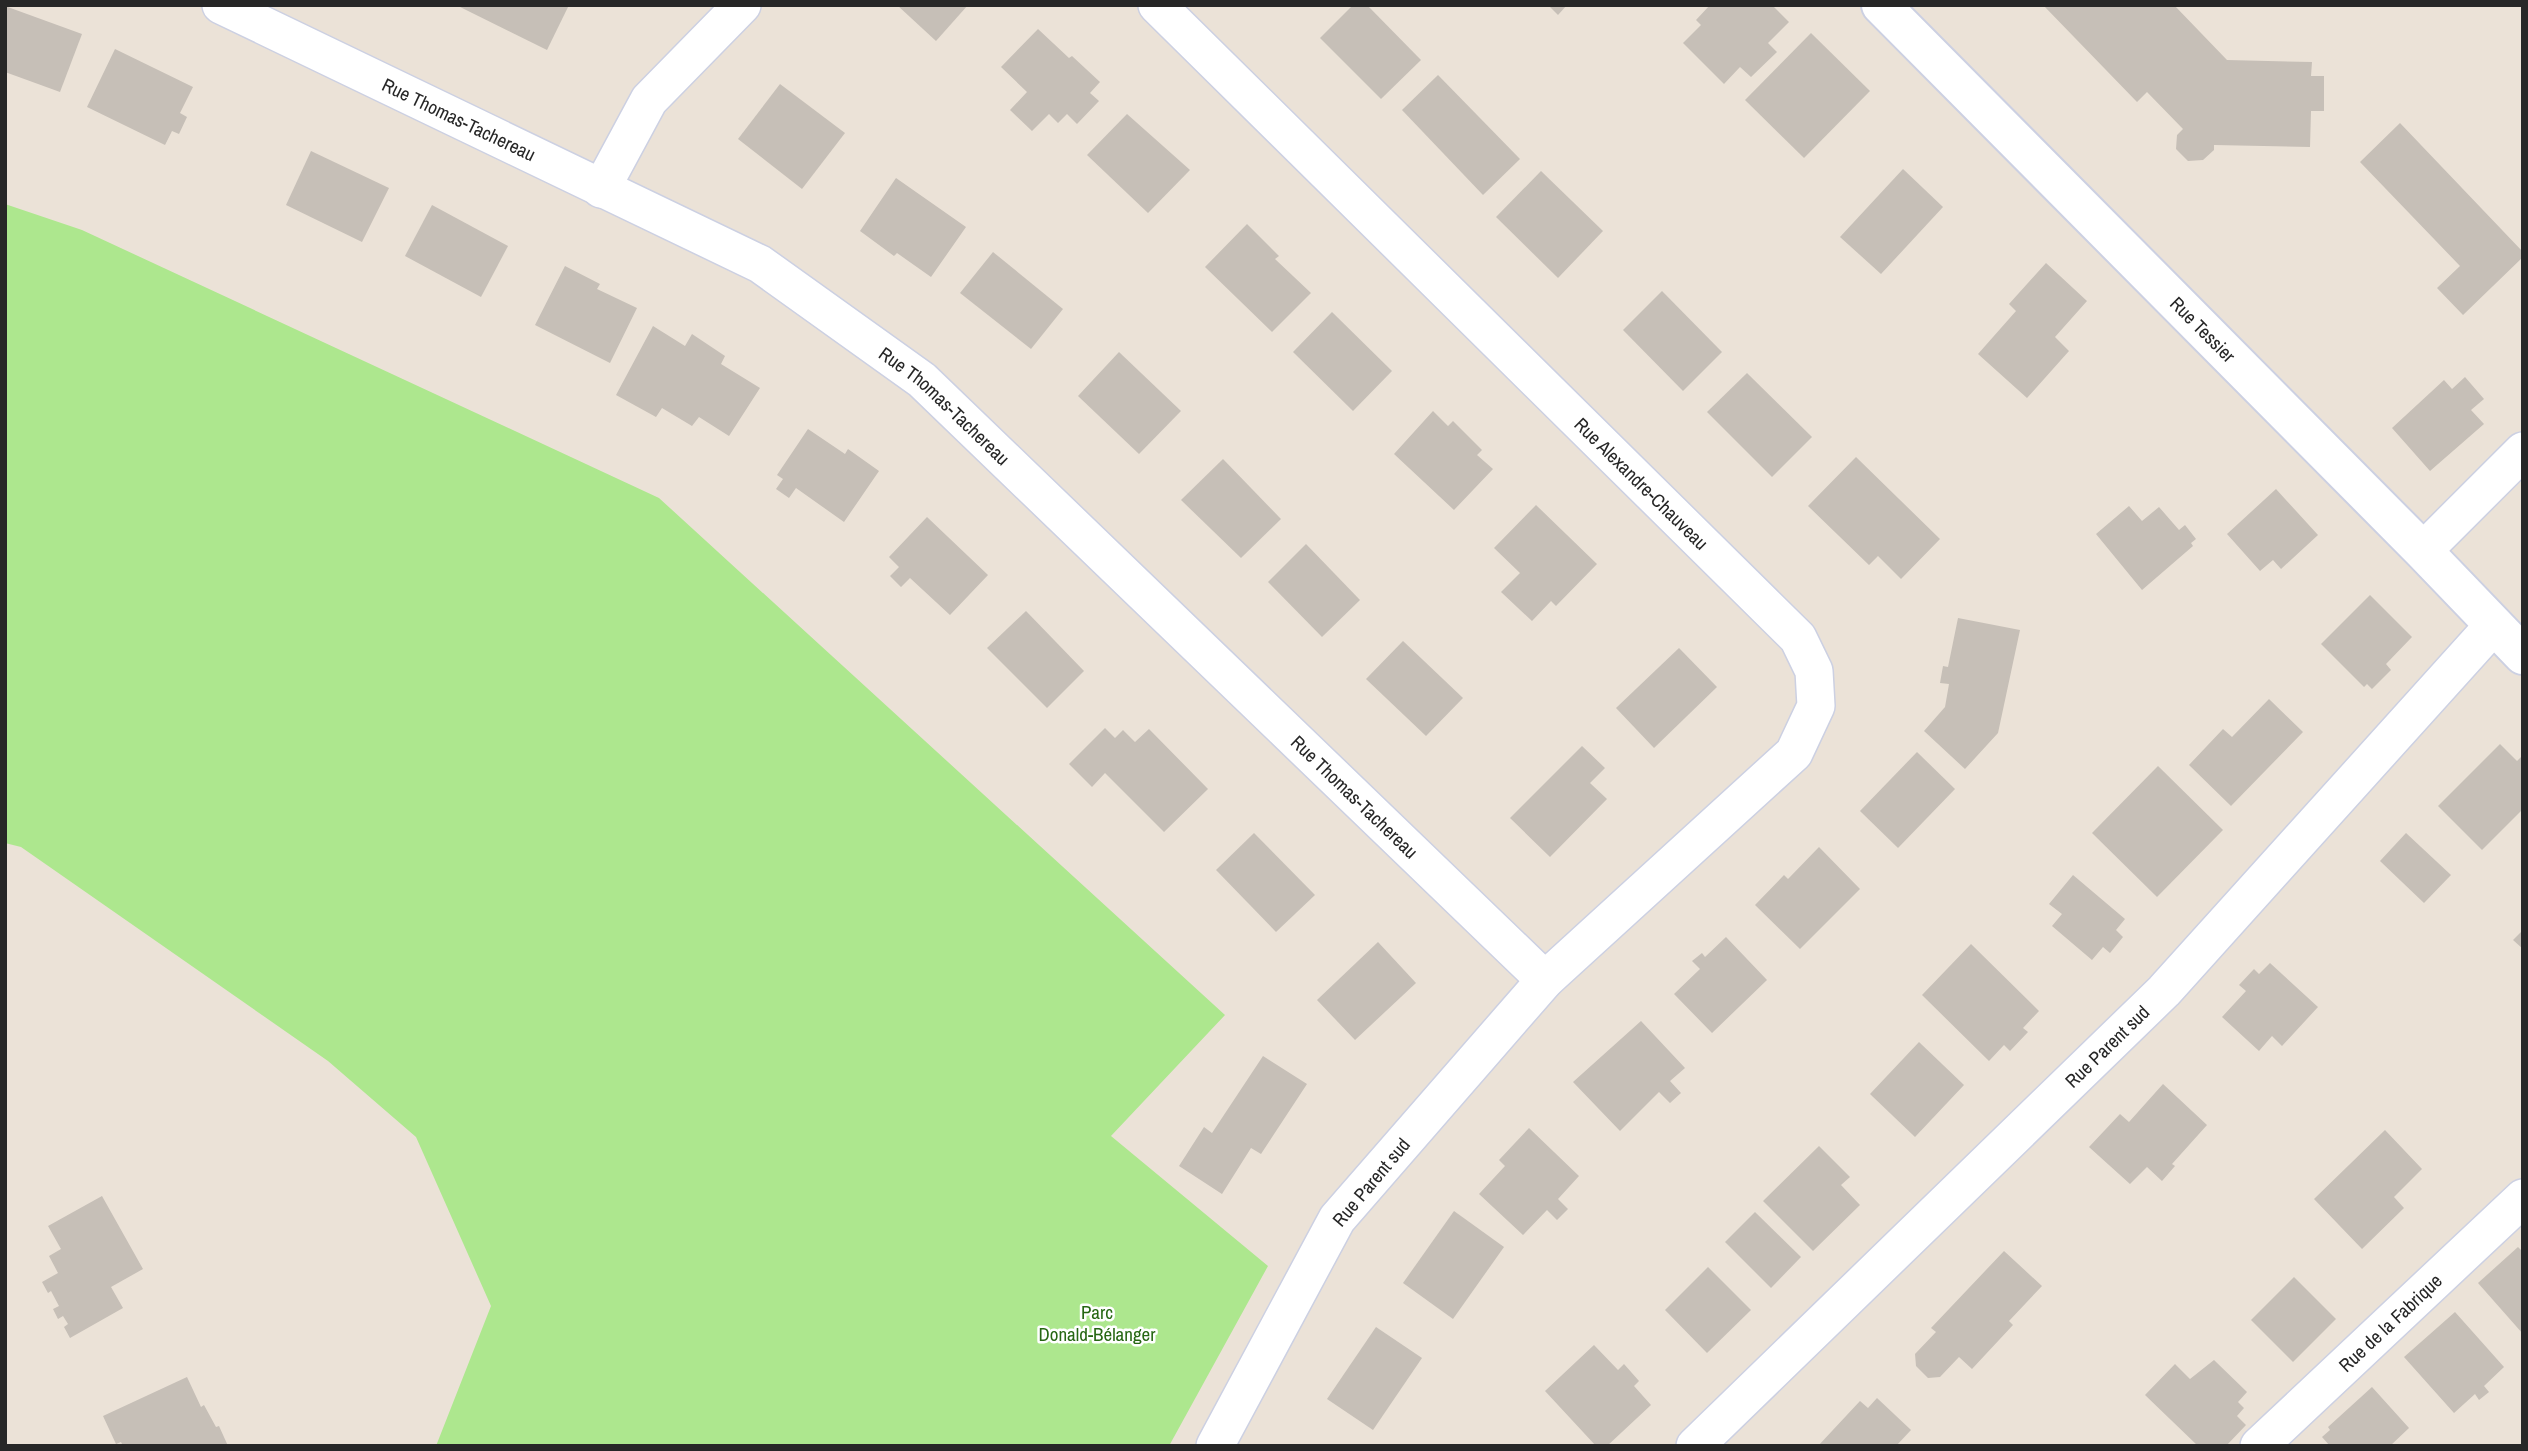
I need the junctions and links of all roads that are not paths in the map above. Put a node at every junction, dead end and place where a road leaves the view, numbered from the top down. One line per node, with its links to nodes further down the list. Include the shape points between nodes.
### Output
1 (221, 5): 5 (street, Rue Thomas-Tachereau)
2 (742, 5): 5 (street, via 649,100)
3 (1157, 5): 10 (street, Rue Alexandre-Chauveau, via 1798,638 1814,671 1816,706 1794,753)
4 (1881, 5): 7 (street, Rue Tessier)
5 (601, 189): 10 (street, Rue Thomas-Tachereau, via 760,264 922,380)
6 (2523, 451): 7 (street)
7 (2423, 551): 8 (street, Rue Tessier)
8 (2494, 625): 9 (street, Rue Tessier); 13 (street, Rue Parent sud, via 2164,991)
9 (2523, 655)
10 (1545, 980): 12 (street, Rue Parent sud, via 1337,1219)
11 (2523, 1198): 14 (street, Rue de la Fabrique)
12 (1215, 1446)
13 (1695, 1446)
14 (2259, 1446)

